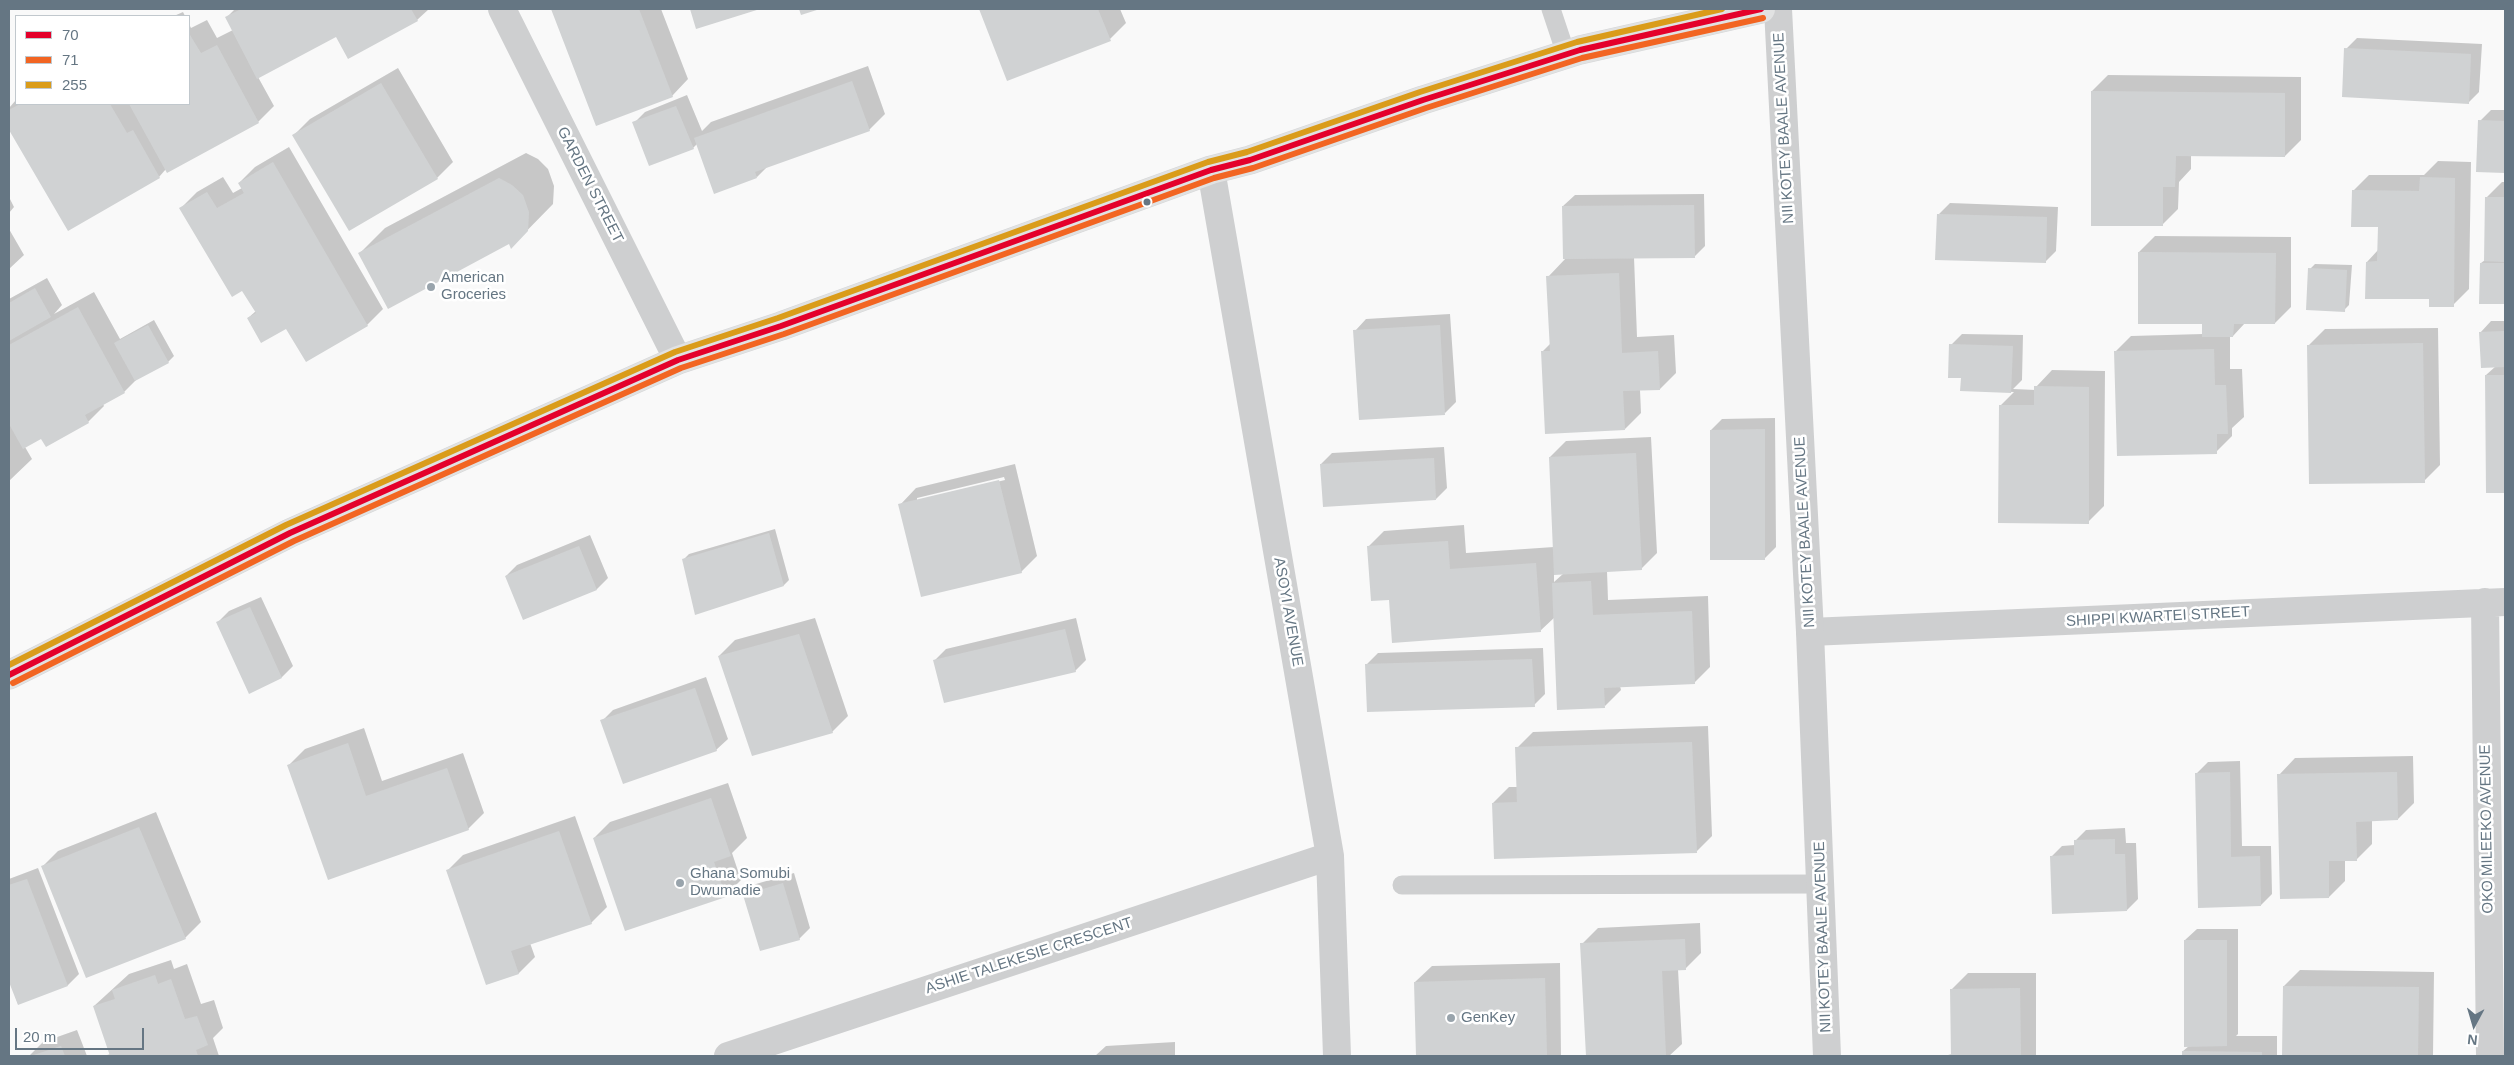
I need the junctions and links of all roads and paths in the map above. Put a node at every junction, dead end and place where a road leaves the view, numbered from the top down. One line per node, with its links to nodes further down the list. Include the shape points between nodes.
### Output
1 (502, 9): 7 (street, GARDEN STREET)
2 (1551, 9): 5 (lane)
3 (1762, 9): 5 (main road)
4 (1778, 9): 9 (street, NII KOTEY BAALE AVENUE)
5 (1566, 54): 6 (main road)
6 (1212, 170): 7 (main road); 11 (street, ASOYI AVENUE)
7 (678, 360): 10 (main road, via 290,533)
8 (2495, 602): 9 (street, SHIPPI KWARTEI STREET); 17 (street, OKO MILEEKO AVENUE)
9 (1810, 632): 12 (street, NII KOTEY BAALE AVENUE)
10 (9, 675)
11 (1330, 856): 14 (street, ASHIE TALEKESIE CRESCENT); 15 (street, ASOYI AVENUE)
12 (1820, 884): 13 (lane); 16 (street, NII KOTEY BAALE AVENUE)
13 (1402, 885)
14 (728, 1056)
15 (1337, 1056)
16 (1827, 1056)
17 (2490, 1056)

